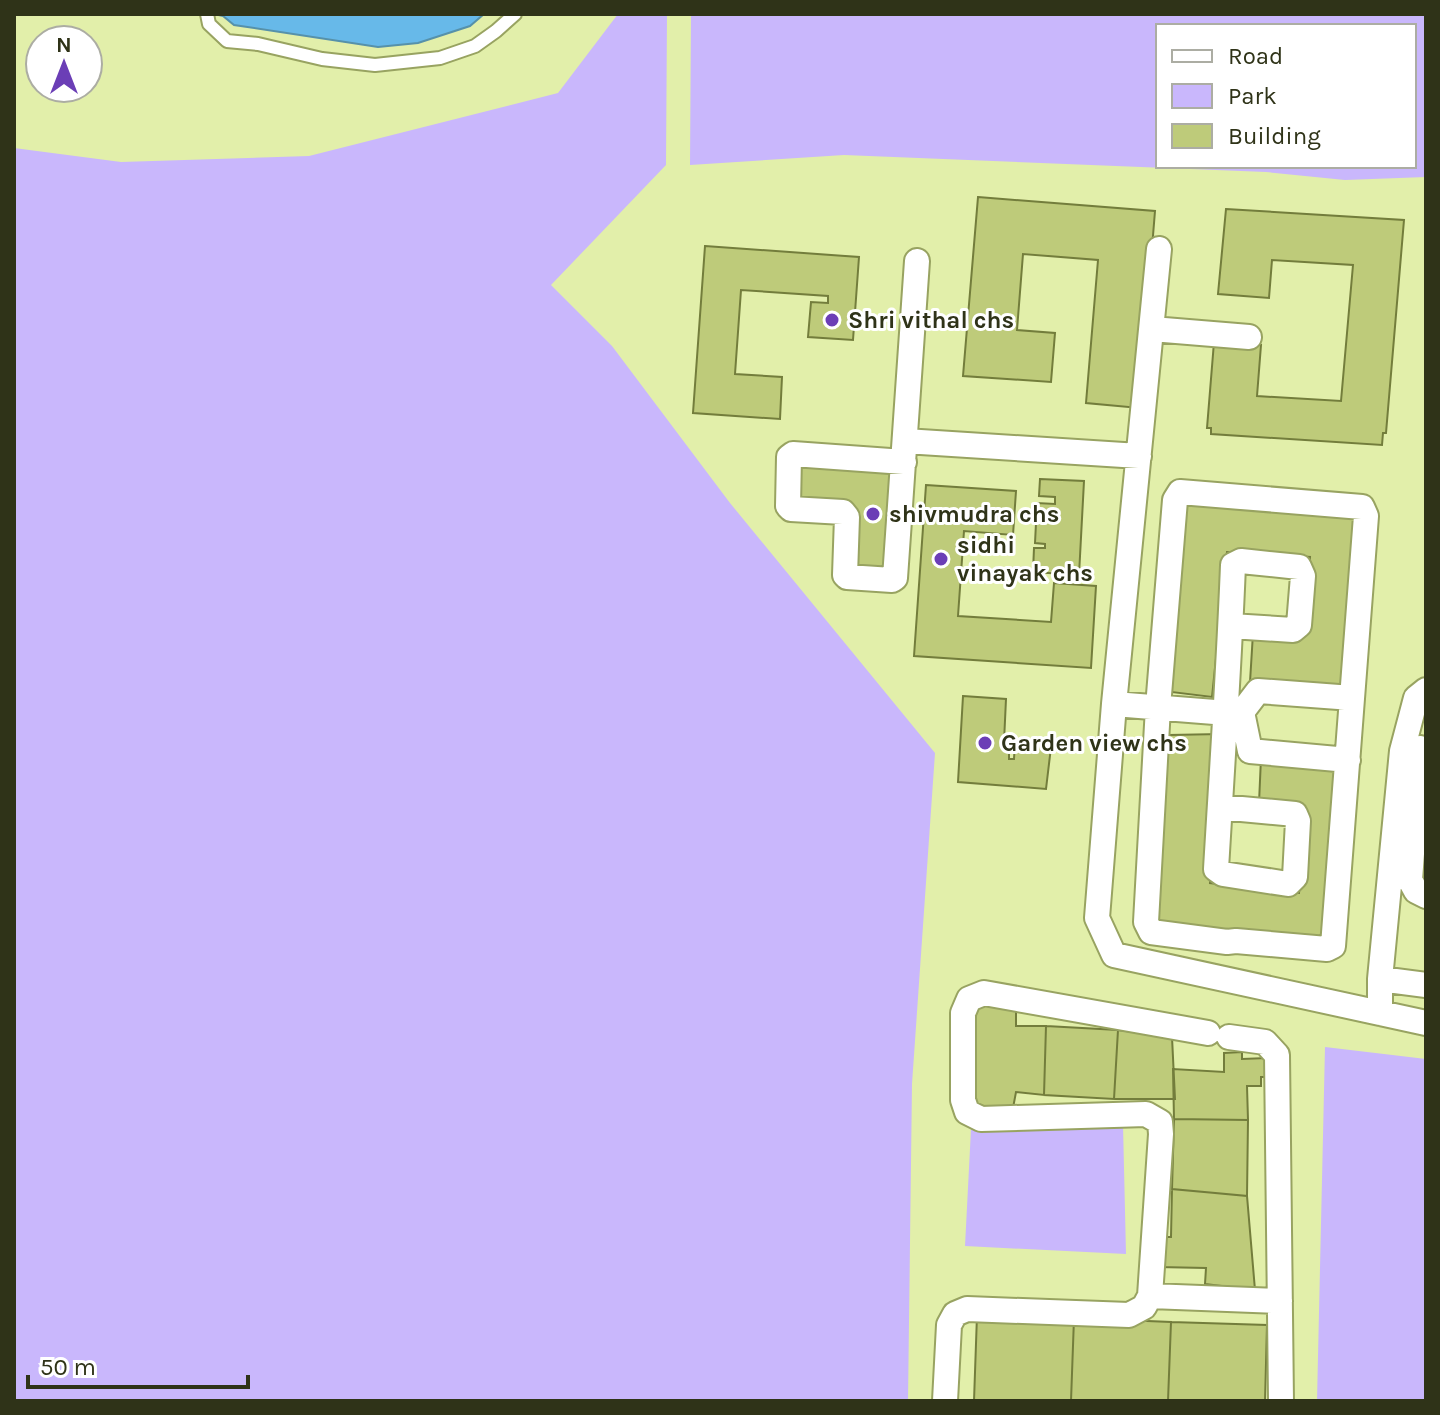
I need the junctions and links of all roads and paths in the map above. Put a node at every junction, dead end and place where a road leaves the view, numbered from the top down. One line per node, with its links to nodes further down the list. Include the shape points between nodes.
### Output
1 (207, 14): 2 (lane, via 209,24 227,41 375,65 440,58 475,46)
2 (515, 14)
3 (1159, 249): 5 (street)
4 (917, 261): 7 (street)
5 (1152, 329): 6 (street); 8 (street)
6 (1249, 337)
7 (904, 451): 7 (street, via 895,578 847,577 847,517 843,512 788,506 789,457); 8 (street)
8 (1139, 456): 12 (street)
9 (1231, 626): 14 (street)
10 (1426, 690): 19 (street, via 1416,698 1402,751)
11 (1352, 698): 13 (street, via 1366,516 1362,507 1180,492 1175,500); 14 (street, via 1258,691); 16 (street)
12 (1114, 704): 13 (street); 21 (street, via 1097,918 1114,955)
13 (1158, 707): 14 (street); 16 (street, via 1146,922 1151,932 1227,942 1333,946)
14 (1234, 712): 16 (street, via 1250,751); 17 (street)
15 (1420, 748): 18 (street, via 1410,880)
16 (1348, 760)
17 (1220, 807)
18 (1426, 896)
19 (1380, 979): 20 (street); 21 (street)
20 (1426, 985)
21 (1380, 1013): 22 (street)
22 (1426, 1023)
23 (1150, 1296): 24 (street); 24 (street, via 1160,1122 1146,1114 981,1119 967,1112 963,1013 969,999 984,993 1265,1042 1277,1055); 25 (street, via 1144,1307 1129,1315 967,1309 955,1314 949,1325)
24 (1280, 1301): 26 (street)
25 (945, 1401)
26 (1281, 1401)

